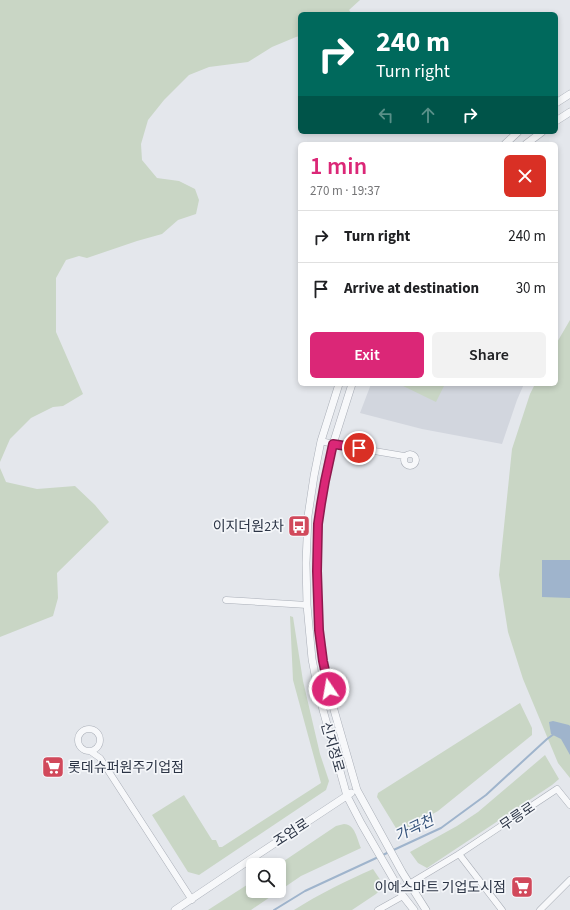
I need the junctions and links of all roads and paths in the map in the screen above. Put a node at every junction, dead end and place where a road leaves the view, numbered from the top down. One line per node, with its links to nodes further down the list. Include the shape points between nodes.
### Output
1 (570, 94): 2 (street)
2 (558, 102)
3 (570, 112): 4 (street)
4 (558, 120)
5 (516, 134): 7 (street)
6 (539, 134): 8 (street)
7 (507, 142)
8 (529, 142)
9 (338, 386): 11 (street, 신지정로)
10 (351, 386): 12 (street, 신지정로)
11 (321, 440): 12 (street); 15 (street, 신지정로, via 308,516)
12 (333, 444): 13 (street); 16 (street, 신지정로, via 318,524)
13 (404, 456)
14 (226, 600): 15 (street)
15 (307, 605): 16 (street); 21 (street, 신지정로, via 317,685)
16 (319, 605): 20 (street, 신지정로, via 323,661)
17 (99, 746): 18 (street); 18 (street, via 101,738 97,731 89,728 82,731 78,736 78,744); 19 (street)
18 (90, 752): 19 (street)
19 (100, 758): 27 (street)
20 (356, 790): 21 (street, 조엄로); 25 (street, 신지정로)
21 (347, 796): 26 (street, 신지정로); 27 (street, 조엄로, via 251,858)
22 (570, 805): 23 (street, 무릉로, via 557,789)
23 (460, 854): 25 (street, 무릉로); 32 (street)
24 (570, 880): 33 (street)
25 (409, 884): 31 (street, 신지정로)
26 (403, 896): 29 (street); 30 (street, 신지정로)
27 (192, 900): 28 (street, 조엄로)
28 (175, 910)
29 (378, 910)
30 (414, 910)
31 (426, 910)
32 (502, 910)
33 (540, 910)

